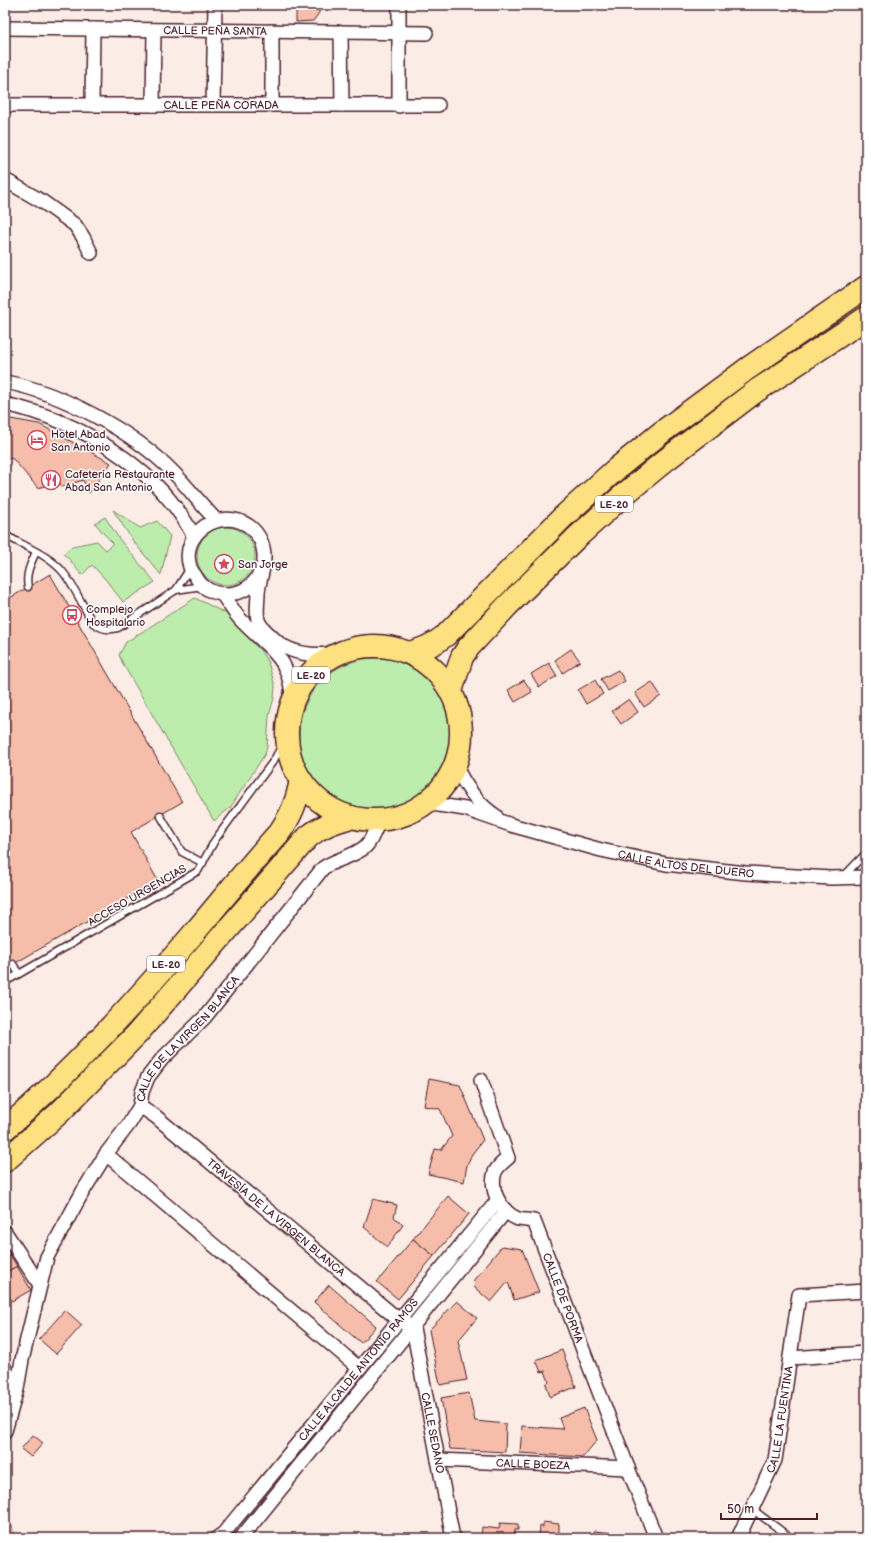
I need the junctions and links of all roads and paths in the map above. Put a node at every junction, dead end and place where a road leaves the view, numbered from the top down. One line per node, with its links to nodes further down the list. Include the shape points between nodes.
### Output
1 (215, 5): 6 (street)
2 (399, 5): 9 (street)
3 (5, 28): 4 (street, CALLE PEÑA SANTA)
4 (93, 29): 5 (street, CALLE PEÑA SANTA); 12 (street)
5 (154, 30): 6 (street, CALLE PEÑA SANTA); 13 (street)
6 (215, 31): 7 (street, CALLE PEÑA SANTA); 14 (street)
7 (272, 31): 8 (street, CALLE PEÑA SANTA); 16 (street)
8 (341, 32): 9 (street, CALLE PEÑA SANTA); 17 (street)
9 (400, 33): 10 (street, CALLE PEÑA SANTA); 18 (street)
10 (426, 33)
11 (5, 105): 12 (street, CALLE PEÑA CORADA)
12 (92, 105): 13 (street, CALLE PEÑA CORADA)
13 (153, 105): 14 (street, CALLE PEÑA CORADA)
14 (213, 105): 16 (street, CALLE PEÑA CORADA)
15 (438, 105): 18 (street, CALLE PEÑA CORADA)
16 (272, 106): 17 (street, CALLE PEÑA CORADA)
17 (342, 106): 18 (street, CALLE PEÑA CORADA)
18 (400, 106)
19 (5, 180): 20 (street, via 44,202 75,225)
20 (91, 253)
21 (866, 287): 37 (highway, LE-20, via 747,368 662,432 564,516 446,635 435,644)
22 (866, 318): 24 (highway, LE-20)
23 (866, 329): 24 (highway, LE-20)
24 (816, 352): 39 (highway, LE-20, via 756,391 667,459 575,539 468,648 462,657)
25 (5, 382): 27 (street, via 38,391 117,428 146,448 173,472)
26 (5, 404): 29 (street, via 60,423 116,453 167,496)
27 (216, 520): 29 (street, via 205,525); 31 (street, via 236,520 253,529 263,545)
28 (5, 535): 30 (lane)
29 (194, 537): 32 (street, via 188,556)
30 (36, 552): 34 (lane, via 27,573); 35 (lane, via 63,572 93,623 104,629 118,628)
31 (263, 565): 36 (street, via 259,575 248,587 233,594); 38 (street, via 258,591 257,618 263,629 284,647 296,652)
32 (190, 567): 33 (street); 35 (lane)
33 (202, 586): 35 (lane); 36 (street)
34 (28, 587)
35 (176, 590)
36 (222, 594): 40 (street, via 241,619 279,656 292,687)
37 (409, 653): 38 (highway, LE-20 / LE-20, via 388,647 363,647); 39 (highway, LE-20 / LE-20, via 433,669)
38 (338, 654): 40 (highway, LE-20 / LE-20, via 311,675 300,688)
39 (451, 691): 42 (highway, LE-20 / LE-20, via 461,725 460,749)
40 (293, 704): 41 (highway, LE-20 / LE-20)
41 (288, 734): 43 (highway, LE-20 / LE-20, via 291,758); 50 (lane, ACCESO URGENCIAS, via 274,760 215,840)
42 (455, 764): 44 (highway, LE-20 / LE-20, via 445,784); 48 (street, CALLE ALTOS DEL DUERO, via 461,778 487,810)
43 (301, 780): 46 (highway, LE-20 / LE-20, via 323,803); 58 (highway, LE-20, via 295,806 278,834 117,1020)
44 (426, 803): 47 (highway, LE-20 / LE-20, via 412,812); 48 (street, CALLE ALTOS DEL DUERO, via 465,809)
45 (160, 815): 50 (lane, via 182,852)
46 (351, 817): 47 (highway, LE-20 / LE-20); 60 (highway, LE-20, via 317,829 136,1035 59,1113)
47 (380, 820): 57 (street, CALLE DE LA VIRGEN BLANCA, via 366,847 323,868 205,1016 148,1078)
48 (510, 825): 52 (street, CALLE ALTOS DEL DUERO, via 601,850 666,864 746,873)
49 (866, 852): 52 (lane)
50 (203, 863): 54 (lane, ACCESO URGENCIAS, via 198,871)
51 (866, 877): 52 (street, CALLE ALTOS DEL DUERO)
52 (843, 878)
53 (13, 964): 54 (lane)
54 (19, 974): 55 (lane, ACCESO URGENCIAS)
55 (5, 982)
56 (481, 1080): 61 (street, CALLE DE PORMA, via 508,1158 496,1170 494,1190)
57 (140, 1106): 59 (street, CALLE DE LA VIRGEN BLANCA); 66 (street, TRAVESÍA DE LA VIRGEN BLANCA)
58 (5, 1129)
59 (106, 1154): 64 (street, CALLE DE LA VIRGEN BLANCA, via 47,1257); 70 (street)
60 (5, 1161)
61 (498, 1200): 62 (street, CALLE DE PORMA); 66 (street, CALLE ALCALDE ANTONIO RAMOS)
62 (506, 1211): 67 (street, CALLE ALCALDE ANTONIO RAMOS); 75 (street, CALLE DE PORMA, via 518,1218 534,1221)
63 (5, 1232): 64 (street)
64 (40, 1285): 72 (street, CALLE DE LA VIRGEN BLANCA)
65 (866, 1291): 69 (street, CALLE LA FUENTINA, via 799,1295)
66 (399, 1320): 67 (street, TRAVESÍA DE LA VIRGEN BLANCA); 70 (street, CALLE ALCALDE ANTONIO RAMOS)
67 (413, 1328): 74 (street, CALLE SEDANO); 78 (street, CALLE ALCALDE ANTONIO RAMOS)
68 (866, 1353): 69 (street)
69 (790, 1358): 76 (street, CALLE LA FUENTINA, via 775,1460)
70 (359, 1368): 77 (street, CALLE ALCALDE ANTONIO RAMOS, via 223,1534)
71 (5, 1369): 72 (street)
72 (17, 1390): 73 (street, CALLE DE LA VIRGEN BLANCA)
73 (5, 1431)
74 (438, 1460): 75 (street, CALLE BOEZA); 79 (street, CALLE SEDANO)
75 (628, 1468): 80 (street, CALLE DE PORMA)
76 (752, 1508): 81 (street, CALLE LA FUENTINA); 82 (lane)
77 (217, 1538)
78 (241, 1538)
79 (452, 1538)
80 (656, 1538)
81 (738, 1538)
82 (791, 1538)

